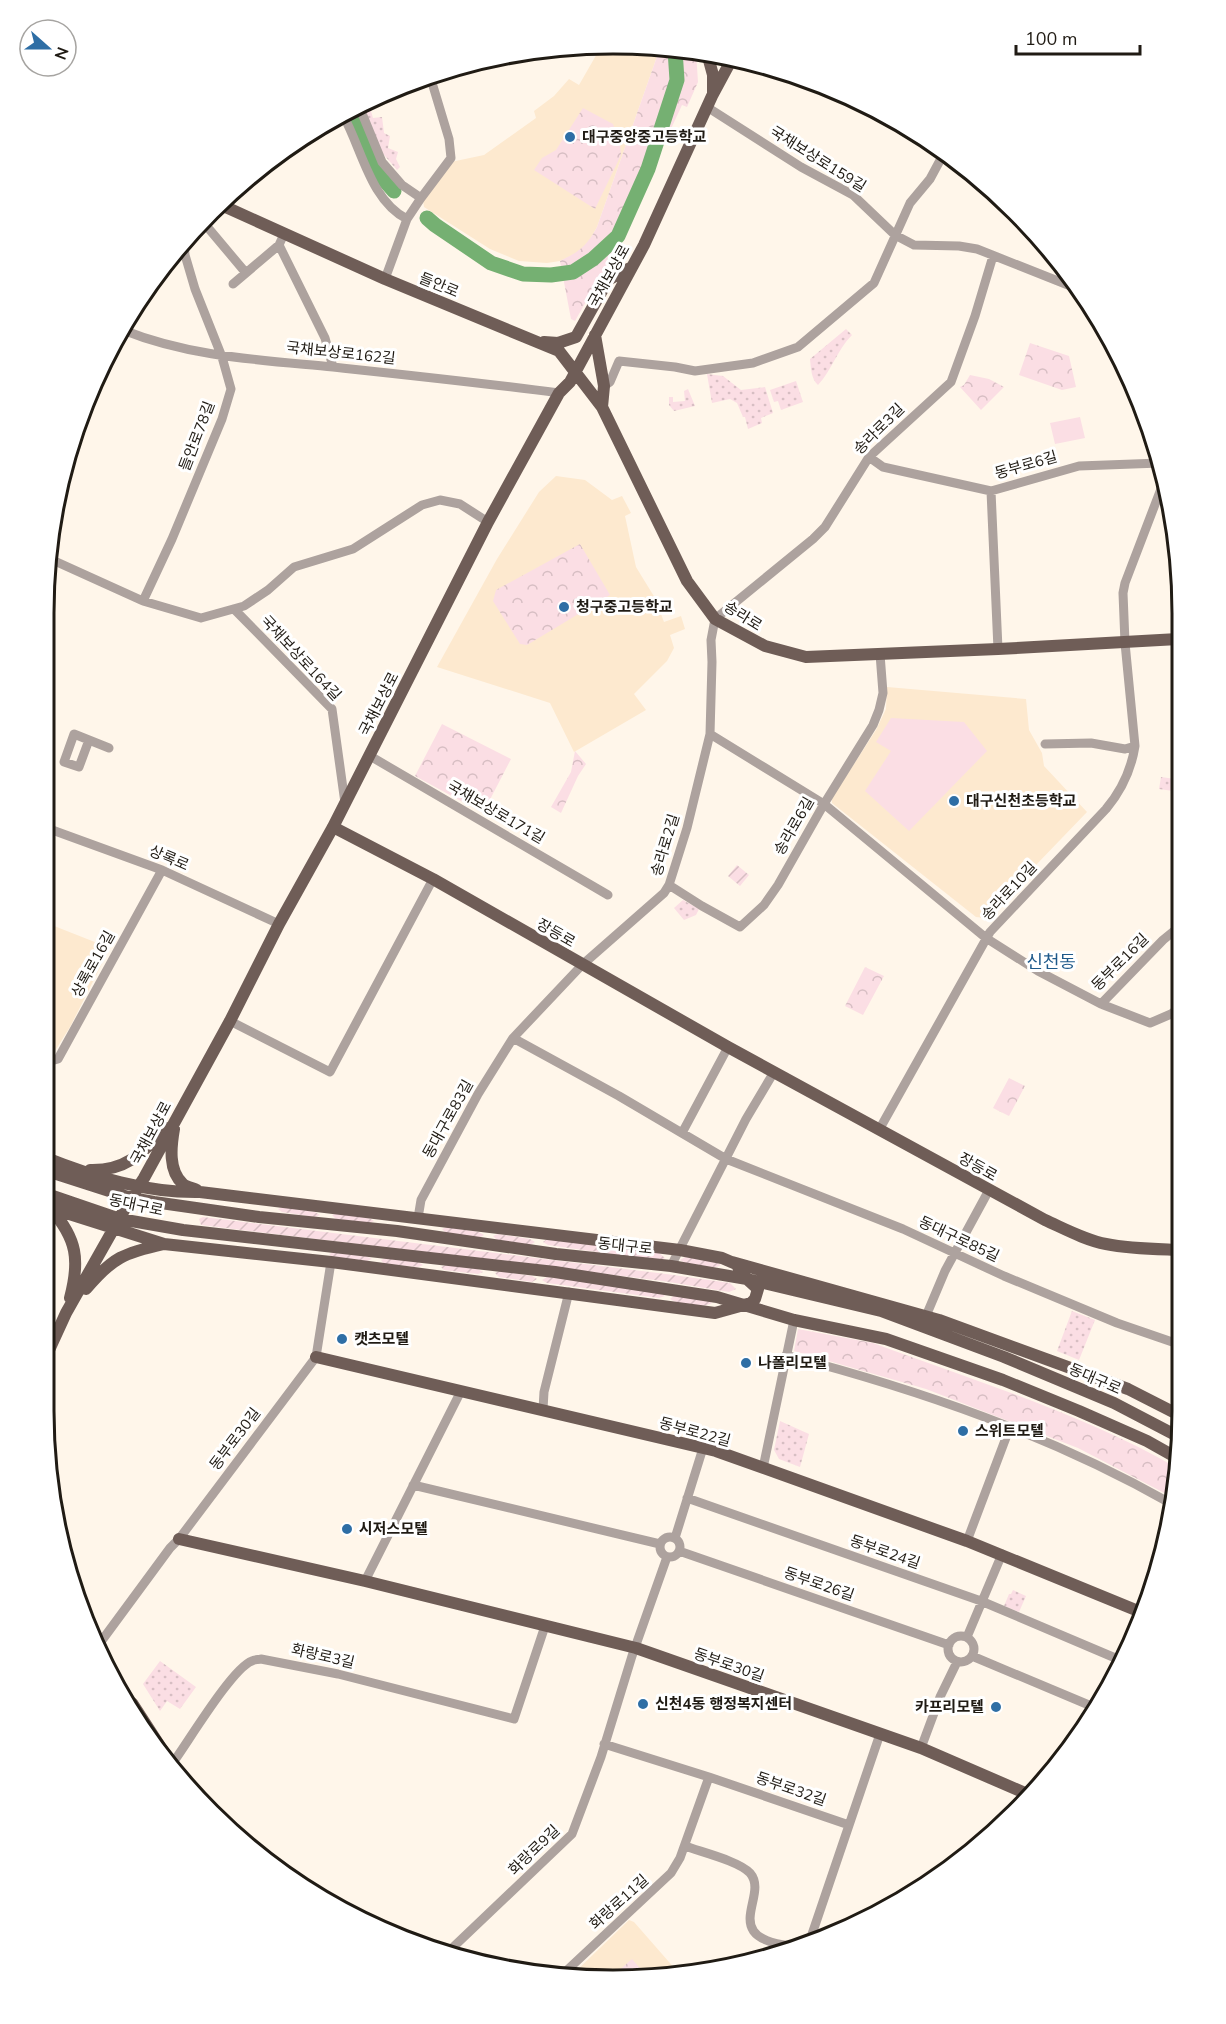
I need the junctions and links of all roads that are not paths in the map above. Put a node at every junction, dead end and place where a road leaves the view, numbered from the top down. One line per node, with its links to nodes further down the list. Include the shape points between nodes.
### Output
1 (710, 63): 4 (main road, via 713,75)
2 (728, 66): 4 (main road, 국채보상로)
3 (432, 84): 8 (street, via 451,158)
4 (710, 102): 12 (street, 국채보상로159길, via 801,167 853,195); 16 (main road, 국채보상로)
5 (362, 114): 8 (street, via 382,162)
6 (347, 122): 10 (street, via 372,181 394,213)
7 (940, 160): 12 (street, via 910,203)
8 (420, 198): 10 (street)
9 (228, 209): 13 (main road, 들안로)
10 (407, 221): 18 (street)
11 (208, 228): 17 (street)
12 (895, 235): 15 (street, 국채보상로159길, via 914,245 959,246); 27 (street, via 874,283 795,349 753,363 695,371 619,362)
13 (281, 239): 17 (street); 18 (main road, 들안로); 25 (street, via 325,338)
14 (185, 254): 24 (street, 들안로78길)
15 (993, 256): 20 (street, 국채보상로159길); 30 (street, 송라로3길, via 951,382)
16 (631, 268): 22 (main road, 국채보상로); 23 (main road, via 608,280 576,337 558,343)
17 (246, 273): 19 (street)
18 (385, 279): 23 (main road, 들안로)
19 (232, 284)
20 (1064, 284)
21 (129, 333): 24 (street, 국채보상로162길)
22 (595, 334): 26 (main road, 국채보상로); 27 (main road)
23 (535, 341): 26 (main road, 들안로, via 559,351)
24 (222, 357): 25 (street, 국채보상로162길); 36 (street, 들안로78길, via 231,389 222,419)
25 (333, 368): 28 (street, 국채보상로162길)
26 (575, 373): 28 (main road, 국채보상로); 29 (main road, 송라로)
27 (604, 386): 29 (main road)
28 (559, 393): 34 (main road, 국채보상로)
29 (602, 407): 38 (main road, 송라로, via 687,581)
30 (869, 457): 32 (street, 동부로6길, via 883,467); 38 (street, 송라로3길, via 825,527)
31 (1152, 463): 32 (street, 동부로6길, via 1078,466)
32 (991, 490): 41 (street)
33 (1159, 494): 40 (street, 송라로10길, via 1125,583)
34 (488, 522): 37 (street, 국채보상로164길, via 460,504 440,501 422,505 353,549 294,567 268,590); 48 (main road, 국채보상로)
35 (57, 562): 36 (street, 국채보상로164길)
36 (143, 601): 37 (street, 국채보상로164길, via 201,618)
37 (235, 610): 49 (street, 국채보상로164길, via 332,709)
38 (715, 619): 42 (main road, 송라로, via 765,646 806,657); 43 (street, 송라로2길, via 711,640)
39 (1172, 639): 40 (main road, 송라로)
40 (1125, 643): 41 (main road, 송라로); 46 (street, 송라로10길)
41 (998, 649): 42 (main road, 송라로)
42 (880, 654): 50 (street, 송라로6길, via 883,693 879,710)
43 (710, 734): 50 (street); 55 (street, 송라로2길)
44 (89, 740): 47 (street)
45 (1045, 744): 46 (street, via 1091,743 1125,749)
46 (1135, 746): 59 (street, 송라로10길, via 1118,795)
47 (109, 748)
48 (370, 756): 49 (main road, 국채보상로); 56 (street, 국채보상로171길)
49 (345, 803): 51 (main road, 국채보상로)
50 (824, 804): 55 (street, 송라로6길, via 778,885 740,927); 59 (street, 동부로16길)
51 (333, 828): 54 (main road, 장등로); 57 (main road, 국채보상로)
52 (54, 831): 53 (street, 상록로)
53 (162, 870): 57 (street, 상록로); 66 (street, 상록로16길)
54 (433, 879): 60 (main road, 장등로); 63 (street, via 330,1072)
55 (669, 885): 60 (street, 송라로2길)
56 (608, 895)
57 (279, 924): 63 (main road, 국채보상로)
58 (1172, 933): 61 (street, 동부로16길)
59 (986, 939): 61 (street, 동부로16길); 69 (street, 송라로10길)
60 (582, 965): 64 (street, 동대구로83길); 65 (main road, 장등로)
61 (1101, 1004): 62 (street, via 1150,1023)
62 (1172, 1013)
63 (230, 1021): 68 (main road, 국채보상로)
64 (513, 1038): 70 (street); 82 (street, 동대구로83길, via 421,1200)
65 (728, 1047): 67 (main road, 장등로); 70 (street)
66 (54, 1060)
67 (774, 1072): 69 (main road, 장등로); 71 (street)
68 (177, 1116): 74 (main road, via 146,1150 128,1162); 76 (main road, via 170,1151 176,1174 183,1184); 77 (main road, 국채보상로)
69 (879, 1130): 75 (main road, 장등로)
70 (682, 1133): 71 (street, 동대구로85길)
71 (726, 1159): 86 (street); 88 (street, 동대구로85길, via 903,1229)
72 (54, 1162): 74 (main road)
73 (54, 1171): 74 (main road, 동대구로)
74 (73, 1174): 77 (main road, 동대구로); 78 (main road, via 82,1190 80,1196)
75 (989, 1190): 87 (main road, 장등로, via 1045,1220 1104,1244); 88 (street)
76 (200, 1192): 77 (main road); 82 (main road)
77 (134, 1193): 80 (main road, 동대구로); 83 (main road, 국채보상로)
78 (54, 1203)
79 (54, 1205): 83 (main road, 동대구로)
80 (188, 1206): 84 (main road, via 178,1217); 91 (main road, 동대구로)
81 (54, 1209): 95 (main road, via 73,1242 76,1263)
82 (418, 1218): 86 (main road)
83 (117, 1224): 84 (main road, 동대구로); 85 (main road); 95 (main road, 국채보상로)
84 (183, 1230): 94 (main road, 동대구로, via 555,1272 697,1293)
85 (164, 1244): 90 (main road); 95 (main road, via 131,1251 104,1268)
86 (680, 1250): 89 (main road); 91 (street)
87 (1172, 1250)
88 (954, 1254): 96 (street); 99 (street, 동대구로85길, via 1117,1323)
89 (722, 1258): 92 (main road, via 736,1264); 96 (main road)
90 (331, 1262): 93 (main road); 101 (street)
91 (671, 1266): 92 (main road, 동대구로)
92 (747, 1279): 94 (main road, via 758,1289 755,1299); 106 (main road, 동대구로, via 882,1311 1037,1371)
93 (569, 1292): 94 (main road, via 715,1313); 103 (street)
94 (745, 1306): 97 (main road, 동대구로)
95 (66, 1313): 98 (main road, 국채보상로)
96 (926, 1316): 104 (main road, via 1128,1389)
97 (794, 1320): 100 (street); 110 (main road, 동대구로, via 886,1339 1002,1380)
98 (54, 1339)
99 (1172, 1342)
100 (786, 1354): 105 (street, via 922,1393); 111 (street)
101 (316, 1357): 102 (main road, 동부로22길); 116 (street, 동부로30길)
102 (461, 1391): 103 (main road, 동부로22길); 112 (street)
103 (543, 1409): 109 (main road, 동부로22길)
104 (1172, 1411)
105 (1010, 1427): 114 (street); 117 (street)
106 (1166, 1428): 107 (street); 108 (main road, 동대구로)
107 (1172, 1429)
108 (1171, 1432)
109 (703, 1448): 111 (main road, 동부로22길); 113 (street)
110 (1170, 1454)
111 (763, 1468): 117 (main road, 동부로22길)
112 (414, 1485): 118 (street); 122 (street)
113 (687, 1498): 115 (street); 123 (street, 동부로24길)
114 (1164, 1500)
115 (675, 1538): 118 (street, via 665,1538); 119 (street)
116 (179, 1539): 122 (main road, 동부로30길); 127 (street, 동부로30길)
117 (967, 1541): 120 (main road, 동부로22길)
118 (660, 1544): 121 (street)
119 (679, 1551): 121 (street); 128 (street, 동부로26길)
120 (1002, 1554): 123 (street); 124 (main road, 동부로22길)
121 (667, 1557): 129 (street)
122 (365, 1581): 125 (main road, 동부로30길)
123 (981, 1601): 126 (street); 131 (street, 동부로24길)
124 (1135, 1610)
125 (545, 1626): 129 (main road, 동부로30길); 137 (street, 화랑로3길, via 514,1719 338,1674 261,1659 242,1668 216,1700)
126 (967, 1638): 128 (street, via 956,1637); 130 (street, via 973,1644)
127 (103, 1639)
128 (949, 1645): 132 (street, via 949,1654)
129 (636, 1648): 134 (main road, 동부로30길); 135 (street)
130 (972, 1656): 132 (street, via 966,1662); 133 (street)
131 (1114, 1658)
132 (957, 1662): 136 (street)
133 (1088, 1705)
134 (880, 1734): 136 (main road, 동부로30길); 140 (street)
135 (604, 1744): 138 (street, 동부로32길); 144 (street, 화랑로9길, via 572,1834)
136 (921, 1748): 139 (main road, 동부로30길)
137 (179, 1762)
138 (710, 1777): 140 (street, 동부로32길); 141 (street, 화랑로11길)
139 (1022, 1792)
140 (849, 1825): 142 (street)
141 (685, 1846): 143 (street, via 748,1871 754,1886 749,1913 752,1927); 145 (street, 화랑로11길, via 663,1882)
142 (813, 1933)
143 (780, 1944)
144 (454, 1947)
145 (568, 1968)

